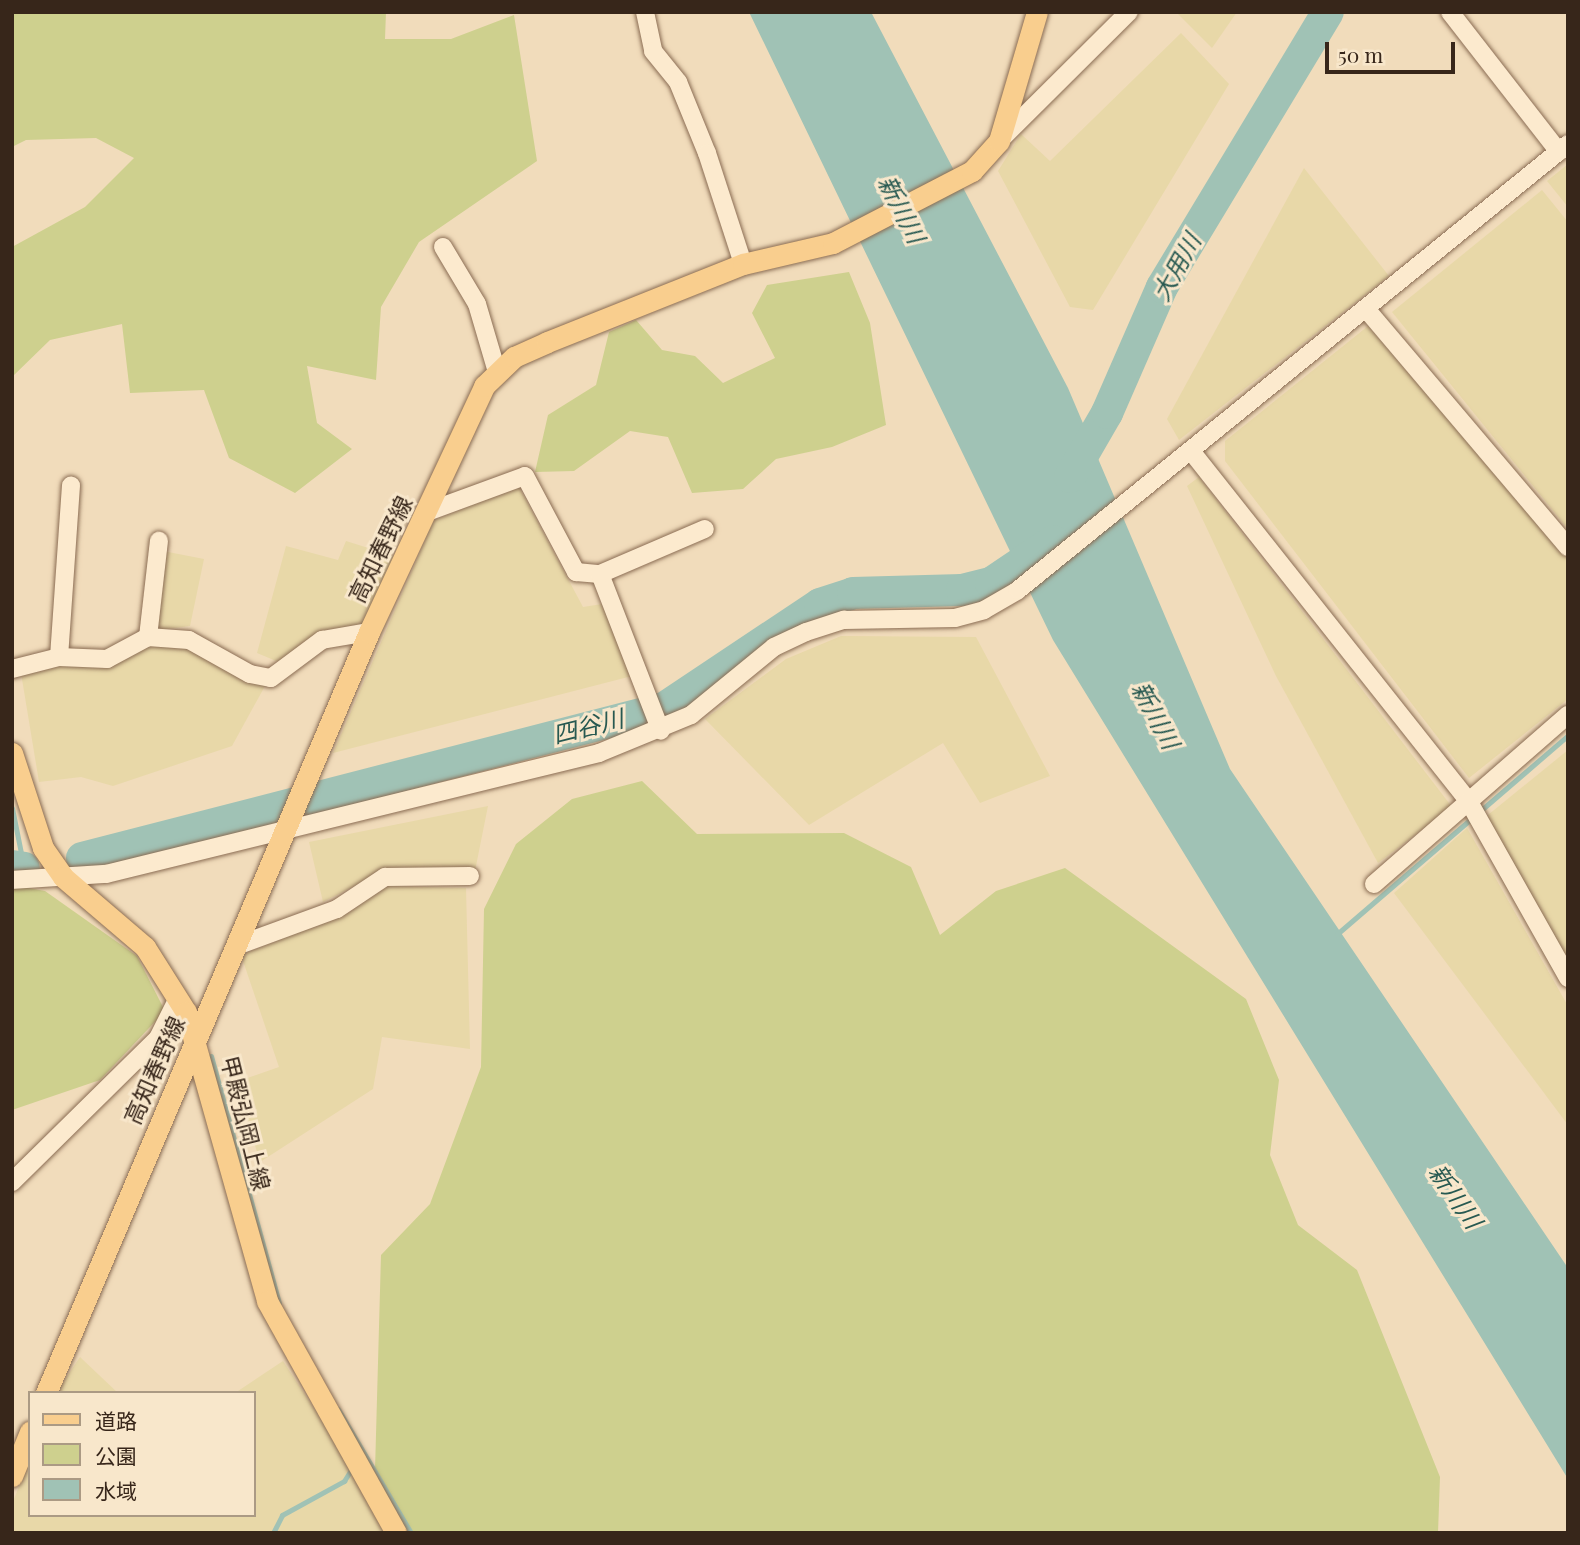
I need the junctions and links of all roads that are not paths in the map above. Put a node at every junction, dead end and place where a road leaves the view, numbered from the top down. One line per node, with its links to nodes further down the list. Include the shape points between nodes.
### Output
1 (645, 12): 8 (street, via 653,51 678,82 707,153)
2 (1037, 12): 5 (main road, 高知春野線)
3 (1129, 12): 5 (street)
4 (1450, 12): 6 (street)
5 (999, 141): 8 (main road, 高知春野線, via 972,171 833,243)
6 (1563, 148): 9 (street)
7 (443, 247): 10 (street, via 477,304)
8 (743, 264): 10 (main road, 高知春野線, via 547,342)
9 (1367, 310): 11 (street); 16 (street)
10 (497, 372): 13 (main road, 高知春野線, via 472,404)
11 (1191, 451): 23 (street, via 984,610 955,618 844,620 806,632 774,647); 25 (street)
12 (71, 485): 20 (street)
13 (427, 512): 17 (street, via 525,476 576,572); 18 (main road, 高知春野線)
14 (705, 529): 17 (street)
15 (159, 541): 19 (street)
16 (1568, 547)
17 (600, 575): 23 (street)
18 (369, 632): 19 (street, via 323,640 271,678 250,674 190,640); 26 (main road, 高知春野線)
19 (148, 638): 20 (street, via 107,659)
20 (59, 657): 21 (street)
21 (12, 669)
22 (1568, 715): 25 (street)
23 (658, 724): 26 (street, via 599,753)
24 (12, 753): 28 (main road, 甲殿弘岡上線, via 24,804)
25 (1469, 802): 30 (street); 32 (street)
26 (289, 820): 28 (street, via 106,874); 31 (main road, 高知春野線)
27 (470, 876): 31 (street, via 385,877 337,909)
28 (62, 877): 29 (street); 33 (main road, 甲殿弘岡上線, via 145,947)
29 (12, 880)
30 (1374, 884)
31 (239, 945): 34 (main road, 高知春野線)
32 (1568, 978)
33 (178, 998): 34 (main road, 甲殿弘岡上線); 35 (street, via 158,1038)
34 (197, 1037): 36 (main road, 高知春野線); 39 (main road, 甲殿弘岡上線, via 267,1301)
35 (12, 1182)
36 (47, 1391)
37 (28, 1437): 38 (main road)
38 (12, 1476)
39 (396, 1533)

